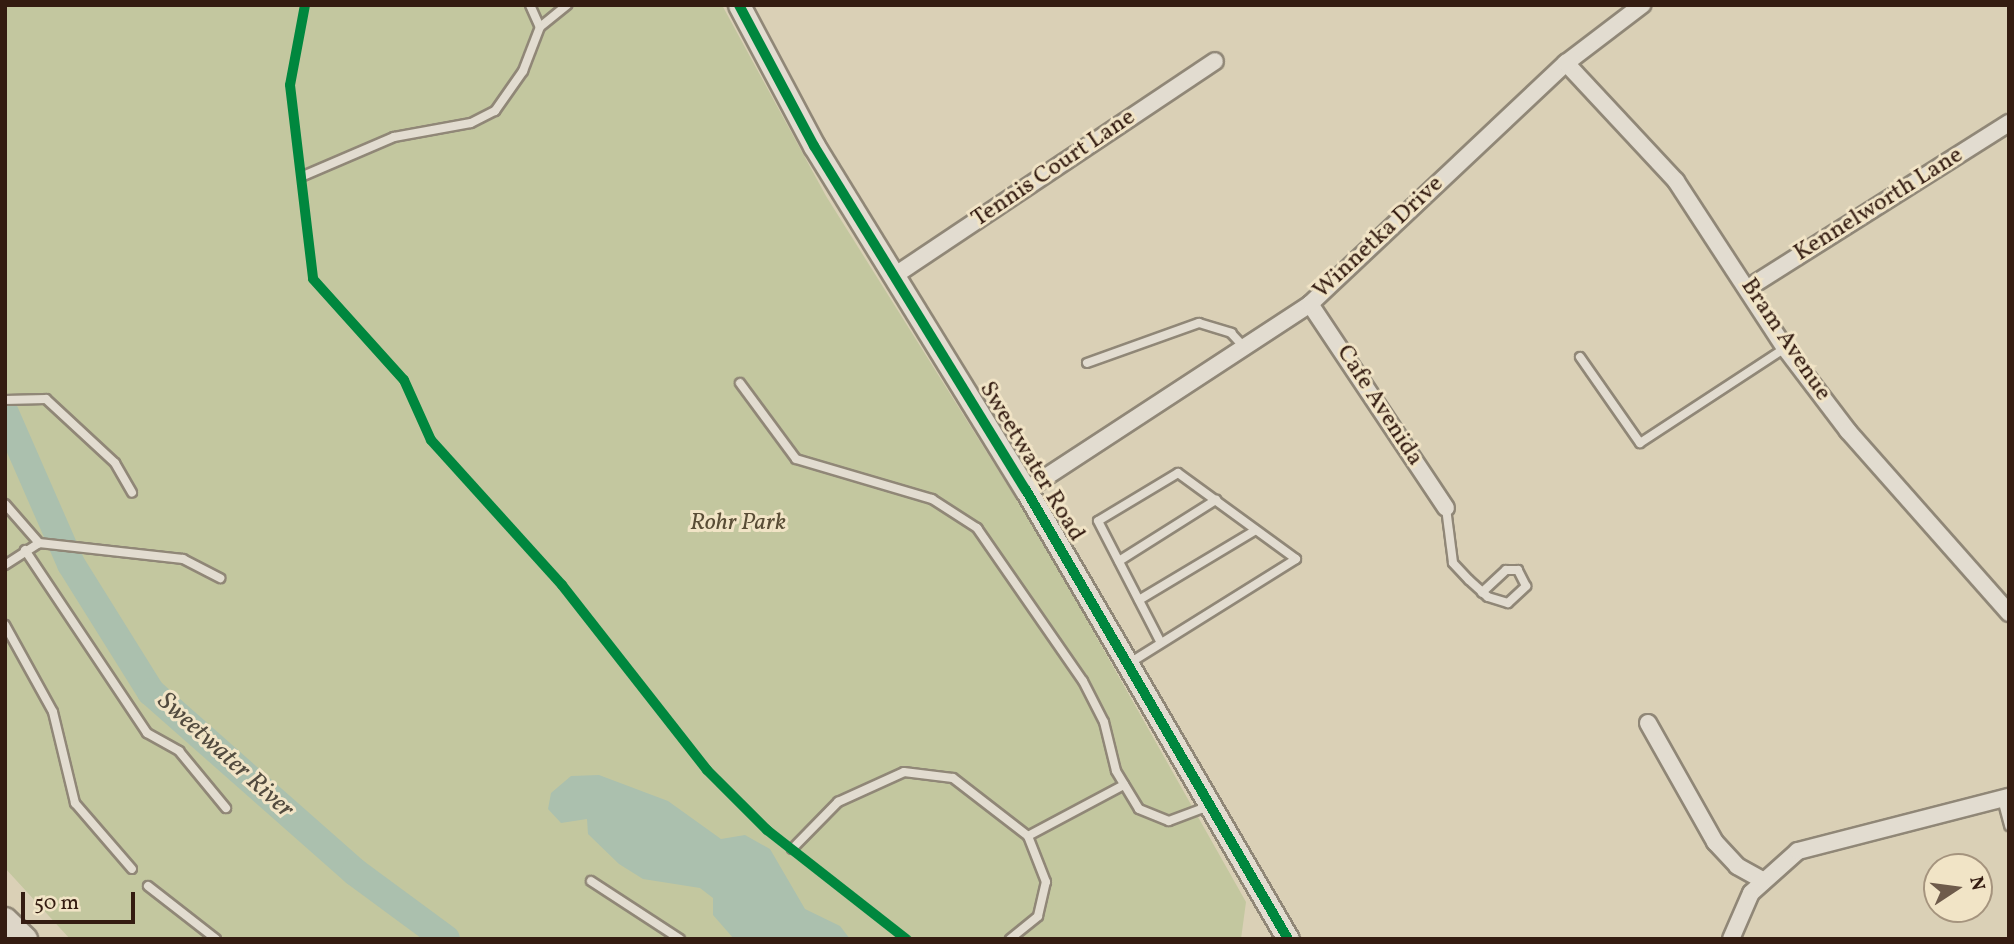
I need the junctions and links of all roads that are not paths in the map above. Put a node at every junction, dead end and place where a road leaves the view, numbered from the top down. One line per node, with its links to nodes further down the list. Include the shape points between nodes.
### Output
1 (530, 5): 5 (lane)
2 (567, 5): 5 (lane)
3 (739, 5): 10 (main road, Sweetwater Road)
4 (1642, 5): 7 (street, Winnetka Drive)
5 (540, 27): 9 (lane, via 523,71 495,111 471,123 394,137)
6 (1215, 61): 10 (street, Tennis Court Lane)
7 (1566, 63): 11 (street, Bram Avenue, via 1676,181); 12 (street, Winnetka Drive)
8 (2009, 123): 11 (street, Kennelworth Lane)
9 (303, 176)
10 (894, 276): 19 (main road, Sweetwater Road)
11 (1748, 288): 14 (street, Bram Avenue)
12 (1310, 304): 13 (street, Winnetka Drive); 23 (street, Cafe Avenida)
13 (1244, 347): 16 (lane, via 1231,333 1199,323); 19 (street, Winnetka Drive)
14 (1785, 348): 15 (lane, via 1640,443); 32 (street, Bram Avenue, via 1848,430)
15 (1580, 357)
16 (1087, 363)
17 (740, 383): 37 (lane, via 796,459 932,499 977,528 1083,681)
18 (5, 400): 20 (lane, via 46,399 115,463)
19 (1026, 489): 35 (main road, Sweetwater Road)
20 (132, 492)
21 (1216, 500): 24 (lane); 27 (lane); 27 (lane, via 1178,473 1098,521)
22 (5, 504): 25 (lane)
23 (1447, 509): 30 (lane, via 1453,562)
24 (1256, 530): 31 (lane); 34 (lane, via 1296,559)
25 (38, 543): 26 (lane); 29 (lane, via 183,559)
26 (25, 550): 28 (lane); 40 (lane, via 147,733 179,751)
27 (1119, 561): 31 (lane)
28 (5, 565)
29 (220, 578)
30 (1482, 592): 30 (lane, via 1508,603 1527,586 1518,570 1506,570)
31 (1139, 600): 34 (lane)
32 (2009, 613)
33 (5, 625): 44 (lane, via 54,712 75,803)
34 (1161, 643): 35 (lane)
35 (1128, 664): 39 (main road, Sweetwater Road)
36 (1648, 723): 45 (street, via 1715,842 1737,866)
37 (1124, 785): 39 (lane, via 1139,809 1169,821); 42 (lane)
38 (2005, 798): 41 (lane); 45 (street, via 1812,844)
39 (1209, 806): 53 (main road, Sweetwater Road)
40 (226, 808)
41 (2009, 827)
42 (1028, 836): 43 (lane, via 953,778 904,772 838,802); 52 (lane, via 1046,882 1038,916)
43 (792, 849)
44 (132, 869)
45 (1762, 880): 54 (street)
46 (591, 881): 51 (lane)
47 (148, 887): 50 (lane)
48 (5, 920): 49 (main road)
49 (25, 939)
50 (216, 939)
51 (680, 939)
52 (1010, 939)
53 (1288, 939)
54 (1731, 939)

